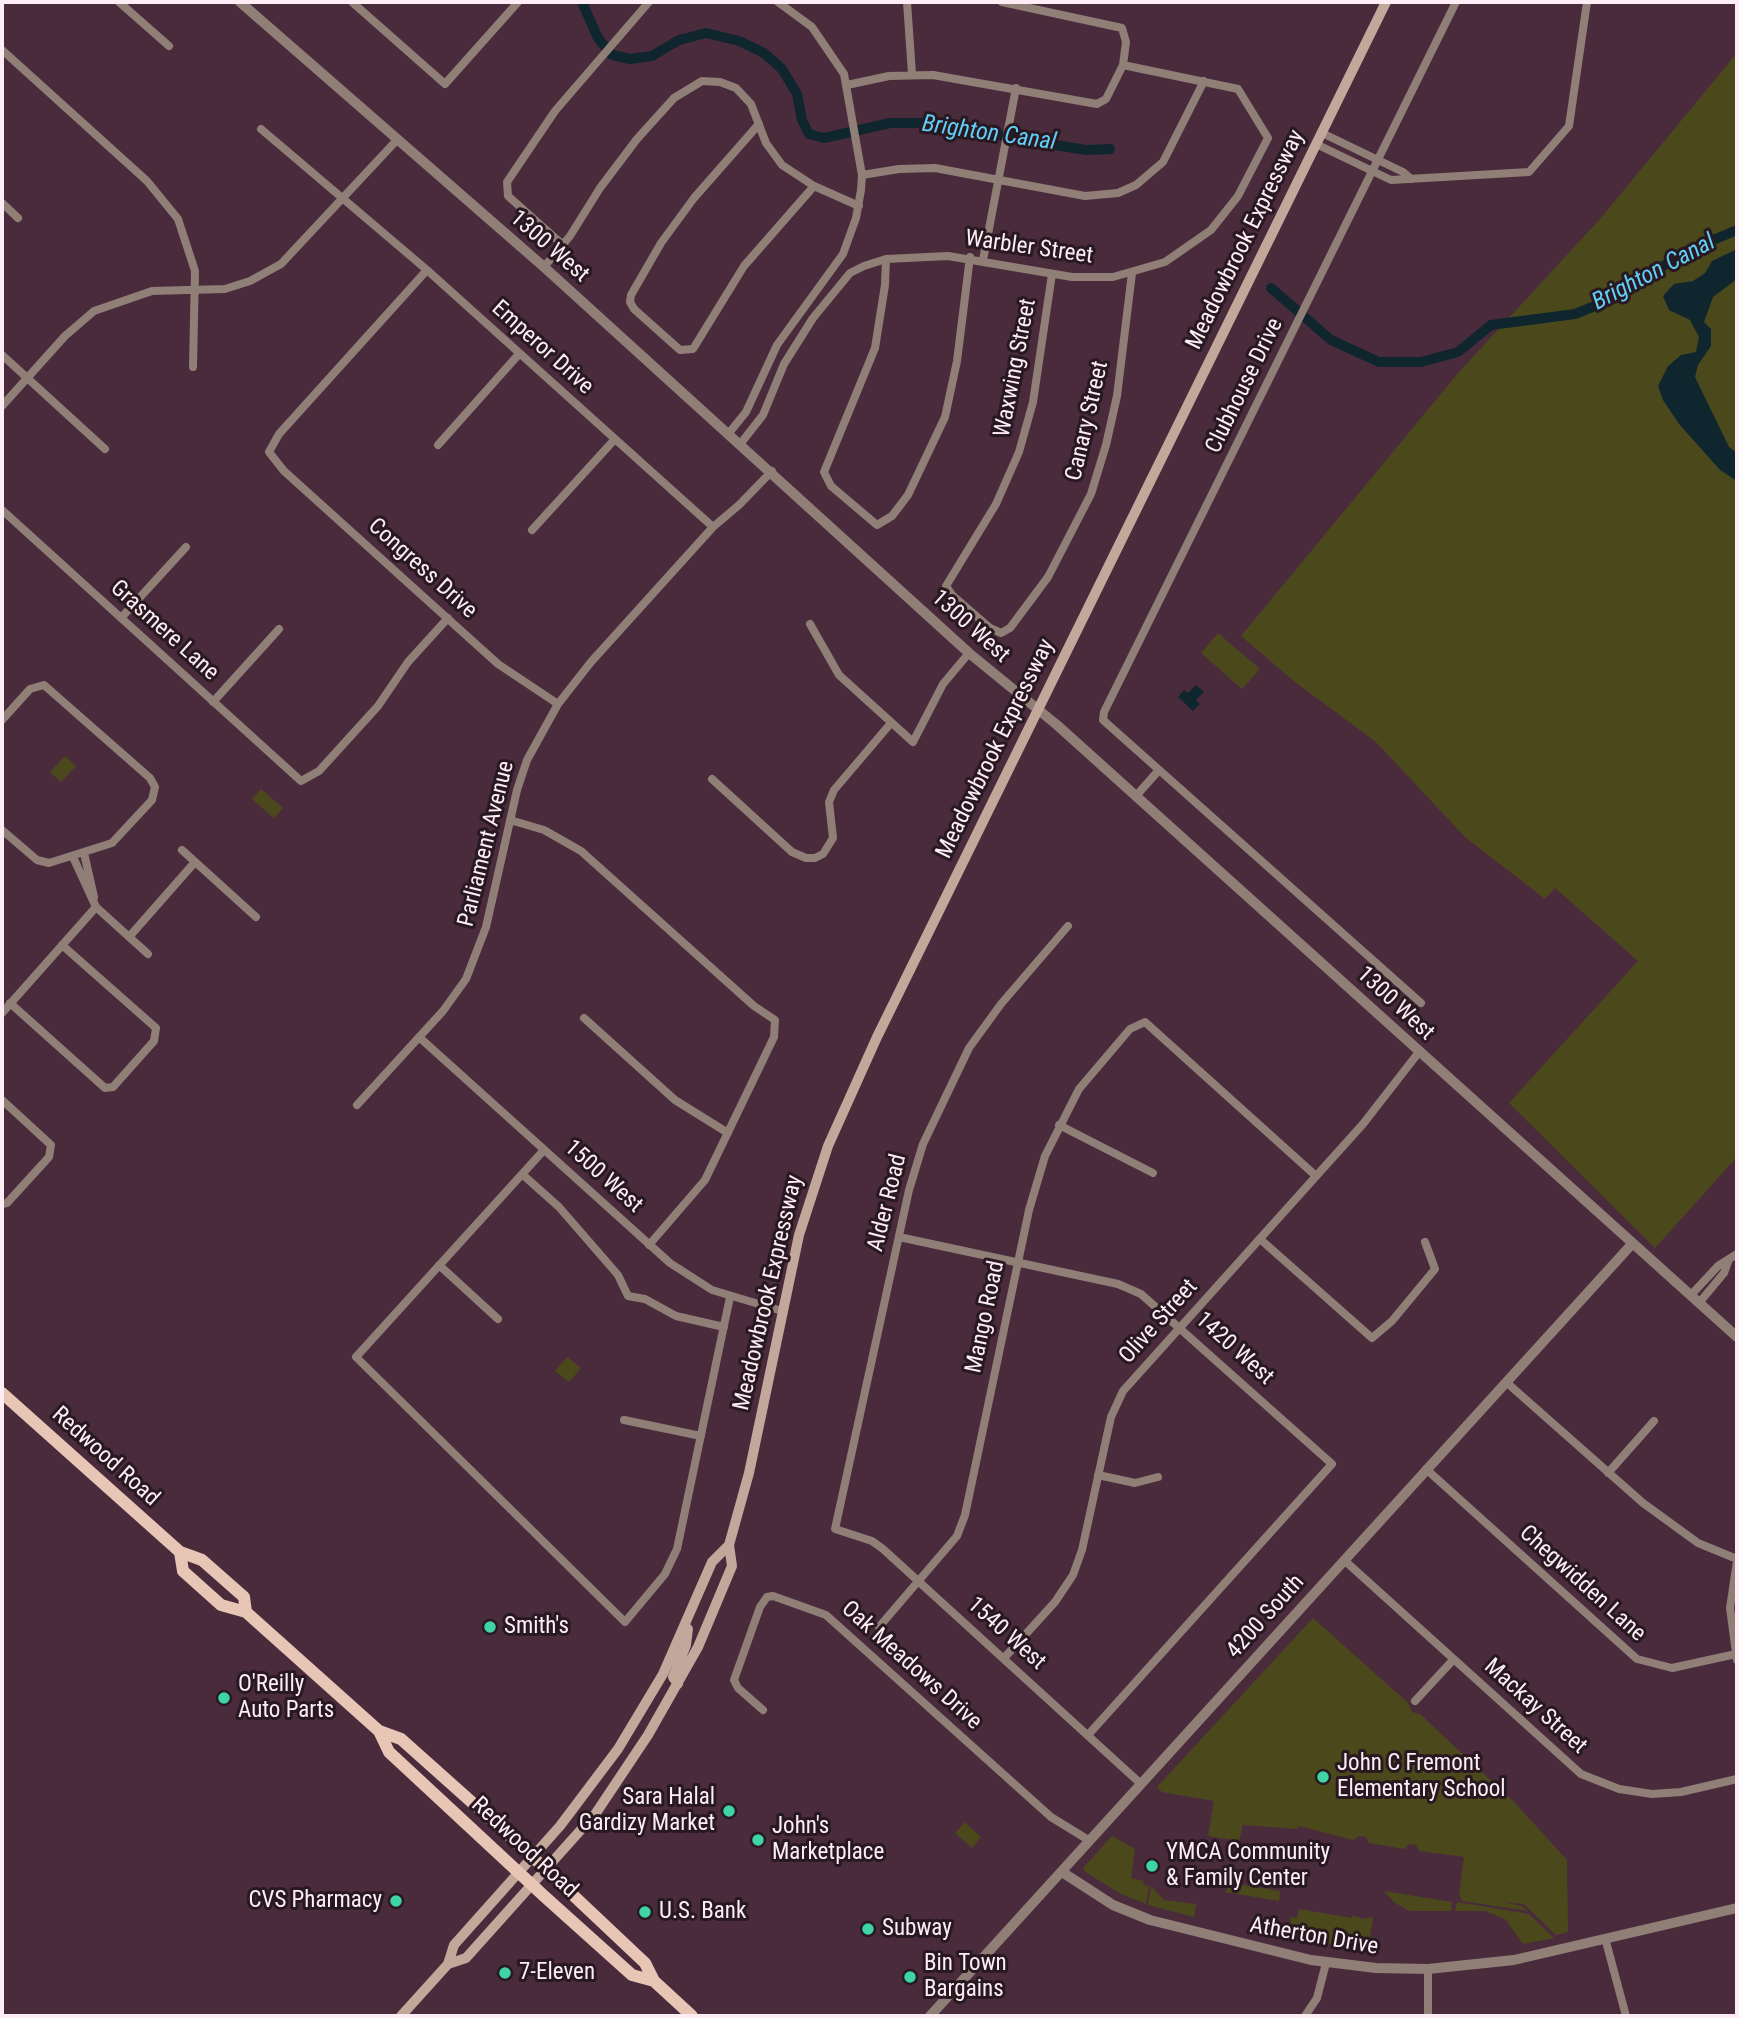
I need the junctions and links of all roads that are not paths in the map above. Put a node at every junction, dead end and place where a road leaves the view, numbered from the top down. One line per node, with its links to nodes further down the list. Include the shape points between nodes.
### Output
1 (119, 2): 12 (street)
2 (240, 2): 22 (street, 1300 West)
3 (352, 2): 4 (street, via 445,84)
4 (519, 2)
5 (649, 2): 34 (street, via 541,130 507,182 506,192)
6 (778, 2): 17 (street, via 820,37)
7 (907, 2): 15 (street)
8 (1002, 2): 14 (street, via 1122,28 1126,42)
9 (1387, 2): 21 (main road, Meadowbrook Expressway)
10 (1456, 2): 24 (street, Clubhouse Drive)
11 (1587, 2): 28 (street, via 1569,126 1529,172)
12 (169, 46)
13 (2, 50): 42 (street, via 164,200 190,249)
14 (1123, 65): 16 (street); 18 (street, via 1101,103)
15 (912, 74): 17 (street); 18 (street, via 952,76)
16 (1204, 81): 27 (street, via 1163,162 1128,189 1085,196); 40 (street, Warbler Street, via 1242,92 1268,138 1238,196 1211,229 1172,258)
17 (847, 85): 26 (street)
18 (1016, 89): 27 (street)
19 (759, 124): 29 (street, via 772,154); 29 (street, via 676,222 631,295 634,309 680,350 696,347 744,266); 34 (street, via 751,104 736,88 711,80 693,84 674,98 618,163)
20 (261, 129): 30 (street, Emperor Drive)
21 (1322, 133): 23 (main road, Meadowbrook Expressway); 24 (street)
22 (396, 141): 30 (street); 38 (street, 1300 West)
23 (1316, 144): 25 (street); 66 (main road, Meadowbrook Expressway)
24 (1378, 159): 25 (street, Clubhouse Drive); 28 (street)
25 (1372, 172): 28 (street, via 1391,180); 69 (street, Clubhouse Drive, via 1104,712 1103,720)
26 (862, 175): 27 (street, via 919,167); 32 (street)
27 (998, 179): 37 (street)
28 (1411, 179)
29 (814, 186): 32 (street)
30 (344, 200): 39 (street, Emperor Drive); 42 (street, via 281,264 237,285)
31 (2, 203): 33 (street)
32 (859, 206): 48 (street, via 838,262 776,345 749,407)
33 (18, 218)
34 (563, 245): 38 (street)
35 (970, 257): 36 (street, Warbler Street); 36 (street, via 945,417 908,495 892,516 877,524 824,477 874,348); 37 (street, Warbler Street)
36 (886, 259): 50 (street, Warbler Street, via 850,274 800,336 763,415)
37 (983, 260): 41 (street, Warbler Street)
38 (544, 267): 48 (street, 1300 West)
39 (427, 270): 43 (street, Emperor Drive); 59 (street, Congress Drive, via 279,434 269,452 284,471)
40 (1132, 273): 41 (street, Warbler Street, via 1093,279); 62 (street, Canary Street, via 1117,396 1091,494 1048,577 1010,628)
41 (1052, 274): 62 (street, Waxwing Street, via 1033,402 1020,452 991,513 946,586)
42 (197, 290): 45 (street); 46 (street, via 152,291 94,311)
43 (519, 354): 49 (street, Emperor Drive); 51 (street)
44 (2, 355): 46 (street)
45 (193, 367)
46 (27, 378): 47 (street); 52 (street)
47 (2, 406)
48 (729, 433): 50 (street, 1300 West)
49 (615, 439): 55 (street, Emperor Drive); 56 (street)
50 (741, 443): 53 (street, 1300 West)
51 (438, 445)
52 (105, 449)
53 (772, 471): 55 (street, Parliament Avenue); 63 (street, 1300 West)
54 (2, 510): 58 (street, Grasmere Lane)
55 (713, 527): 65 (street, Parliament Avenue, via 590,662)
56 (532, 530)
57 (186, 547): 58 (street)
58 (121, 618): 64 (street, Grasmere Lane)
59 (448, 618): 64 (street, Grasmere Lane, via 408,662 378,706 319,771 301,781); 65 (street, Congress Drive, via 504,668)
60 (810, 624): 68 (street, via 839,675)
61 (279, 629): 64 (street)
62 (1001, 633)
63 (969, 653): 66 (street, 1300 West); 68 (street, via 943,684 913,742)
64 (213, 702)
65 (558, 704): 72 (street, Parliament Avenue, via 527,760)
66 (1039, 711): 71 (street, 1300 West); 109 (main road, Meadowbrook Expressway, via 848,1099 814,1186)
67 (2, 720): 75 (street, via 34,686 50,688 150,778 155,793 113,843)
68 (891, 723): 70 (street, via 834,790 829,815 833,838 815,858 792,852)
69 (1159, 770): 71 (street); 85 (street, Clubhouse Drive)
70 (712, 779)
71 (1136, 796): 89 (street, 1300 West)
72 (510, 820): 88 (street, Parliament Avenue, via 478,955 451,1001); 93 (street, via 544,830 581,851 775,1020 774,1037)
73 (2, 830): 76 (street, via 37,860 50,863)
74 (182, 850): 77 (street)
75 (84, 853): 76 (street); 78 (street)
76 (73, 857): 78 (street)
77 (195, 862): 79 (street); 81 (street)
78 (96, 907): 81 (street); 82 (street)
79 (256, 916)
80 (1069, 926): 99 (street, Alder Road, via 969,1048 923,1144)
81 (129, 937): 83 (street)
82 (62, 945): 84 (street); 84 (street, via 156,1028 154,1041 113,1087 104,1088)
83 (148, 954)
84 (10, 1003): 86 (street)
85 (1421, 1003)
86 (2, 1013)
87 (584, 1018): 93 (street, via 680,1105)
88 (419, 1037): 91 (street, Parliament Avenue); 94 (street, 1500 West)
89 (1419, 1052): 97 (street, Olive Street); 102 (street, 1300 West)
90 (2, 1101): 98 (street, via 51,1145 49,1157 8,1203)
91 (357, 1105)
92 (1059, 1125): 95 (street); 97 (street, Mango Road, via 1096,1066 1130,1029 1145,1022); 105 (street, Mango Road, via 1036,1182)
93 (728, 1133): 103 (street, via 697,1192)
94 (544, 1150): 96 (street); 103 (street, 1500 West)
95 (1153, 1173)
96 (522, 1174): 106 (street); 111 (street, via 559,1207 618,1275 628,1296)
97 (1315, 1176): 100 (street, Olive Street)
98 (2, 1203)
99 (899, 1237): 105 (street, 1420 West); 123 (street, Alder Road)
100 (1259, 1239): 101 (street, via 1372,1338 1435,1269); 112 (street, Olive Street)
101 (1425, 1242)
102 (1632, 1244): 108 (street, 1300 West); 114 (street, 4200 South)
103 (649, 1245): 107 (street, 1500 West, via 692,1279)
104 (1737, 1254): 108 (street, via 1718,1266)
105 (1017, 1263): 112 (street, 1420 West, via 1130,1288); 128 (street, Mango Road, via 961,1526 951,1547)
106 (439, 1265): 110 (street); 118 (street, via 356,1357 625,1622 665,1574 677,1549)
107 (730, 1297): 109 (street, 1500 West); 111 (street)
108 (1695, 1299): 113 (street, 1300 West)
109 (782, 1311): 124 (main road, Meadowbrook Expressway, via 749,1473)
110 (498, 1319)
111 (724, 1327): 118 (street)
112 (1180, 1327): 121 (street, Olive Street, via 1116,1404); 139 (street, 1420 West, via 1332,1464)
113 (1737, 1337)
114 (1506, 1382): 119 (street, 4200 South); 120 (street)
115 (2, 1393): 125 (main road, Redwood Road)
116 (624, 1420): 118 (street)
117 (1654, 1421): 120 (street)
118 (701, 1436)
119 (1426, 1469): 126 (street, 4200 South); 132 (street, Chegwidden Lane, via 1637,1659 1672,1668)
120 (1608, 1473): 127 (street, via 1685,1534)
121 (1098, 1475): 122 (street, via 1135,1483); 133 (street, Olive Street, via 1073,1575)
122 (1158, 1477)
123 (835, 1529): 128 (street, 1540 West, via 872,1541)
124 (729, 1545): 130 (main road, Meadowbrook Expressway, via 712,1562); 135 (main road, Meadowbrook Expressway, via 732,1566 724,1589)
125 (180, 1552): 129 (main road, Redwood Road, via 202,1560 244,1597); 129 (main road, Redwood Road, via 183,1571 221,1605)
126 (1344, 1560): 134 (street, Mackay Street); 141 (street, 4200 South)
127 (1737, 1560): 132 (street, via 1730,1608)
128 (920, 1582): 131 (street, Mango Road); 133 (street, 1540 West)
129 (246, 1612): 138 (main road, Redwood Road)
130 (690, 1620): 135 (main road, via 673,1677); 143 (main road, Meadowbrook Expressway, via 633,1726 582,1800)
131 (879, 1627)
132 (1736, 1657)
133 (1004, 1658): 139 (street, 1540 West)
134 (1453, 1660): 136 (street); 140 (street, Mackay Street, via 1570,1766 1594,1780 1651,1794)
135 (678, 1685): 145 (main road, Meadowbrook Expressway, via 596,1812)
136 (1415, 1701)
137 (763, 1710): 142 (street, Oak Meadows Drive, via 734,1680 760,1607 773,1596 831,1618 1051,1817)
138 (379, 1731): 143 (main road, Redwood Road, via 401,1739); 144 (main road, Redwood Road, via 389,1752)
139 (1088, 1735): 141 (street, 1540 West)
140 (1737, 1779)
141 (1141, 1784): 142 (street, 4200 South)
142 (1090, 1841): 146 (street, 4200 South)
143 (531, 1857): 144 (main road, Meadowbrook Expressway); 145 (main road, Redwood Road)
144 (519, 1871): 147 (main road, Redwood Road); 151 (main road, Meadowbrook Expressway, via 454,1945)
145 (545, 1871): 147 (main road, Meadowbrook Expressway); 153 (main road, Redwood Road, via 645,1963)
146 (1062, 1872): 150 (street, Atherton Drive, via 1113,1905 1150,1920); 156 (street, 4200 South)
147 (533, 1885): 151 (main road, Meadowbrook Expressway, via 466,1958); 153 (main road, Redwood Road, via 632,1975)
148 (1737, 1908): 149 (street, Atherton Drive)
149 (1605, 1938): 152 (street, Atherton Drive, via 1514,1959); 159 (street)
150 (1326, 1963): 152 (street, Atherton Drive); 157 (street, via 1317,1998)
151 (448, 1964): 154 (main road)
152 (1428, 1969): 158 (street)
153 (654, 1981): 155 (main road, Redwood Road)
154 (401, 2016)
155 (692, 2016)
156 (930, 2016)
157 (1305, 2016)
158 (1428, 2016)
159 (1626, 2016)

